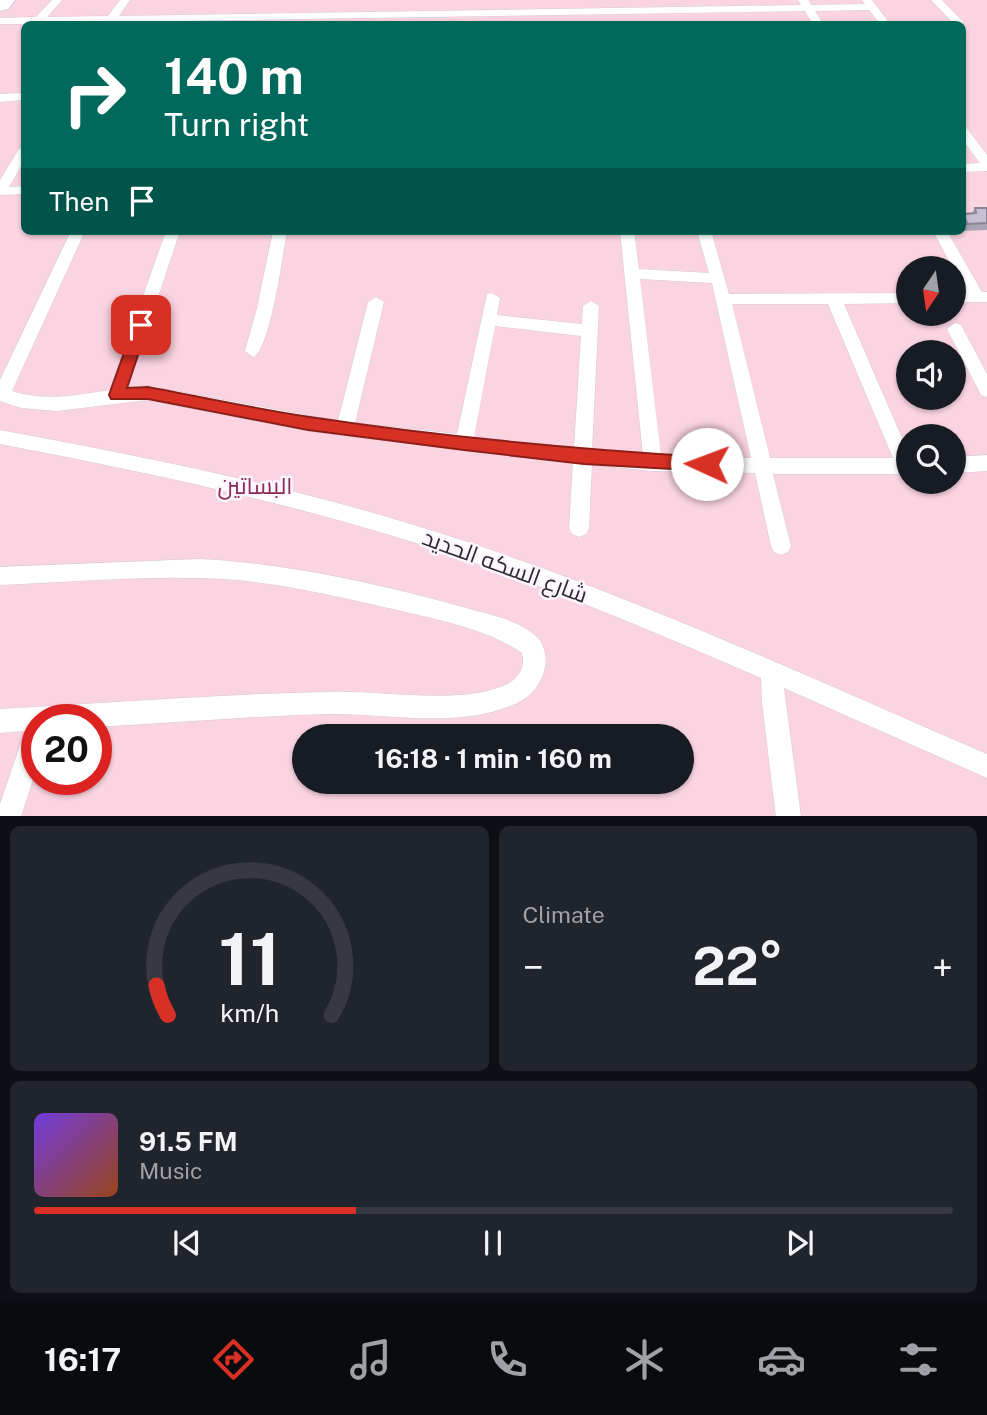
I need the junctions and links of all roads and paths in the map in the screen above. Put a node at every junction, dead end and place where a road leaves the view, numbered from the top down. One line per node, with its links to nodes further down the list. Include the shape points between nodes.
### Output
1 (4, 0): 8 (street)
2 (57, 0): 19 (lane)
3 (125, 0): 22 (lane)
4 (397, 0): 18 (lane)
5 (463, 0): 14 (lane)
6 (598, 0): 15 (lane)
7 (936, 0): 29 (lane)
8 (0, 4)
9 (736, 4): 10 (lane); 13 (lane); 26 (lane)
10 (805, 4): 11 (lane); 27 (lane)
11 (870, 4): 28 (lane)
12 (533, 5): 14 (lane); 15 (lane)
13 (678, 10): 15 (lane); 25 (lane)
14 (463, 12): 18 (lane)
15 (602, 12): 24 (lane)
16 (187, 17): 17 (lane, via 257,12); 23 (lane)
17 (330, 19): 18 (lane)
18 (394, 19)
19 (39, 20): 20 (lane); 21 (lane)
20 (0, 21)
21 (74, 21)
22 (110, 21)
23 (125, 21)
24 (604, 21)
25 (684, 21)
26 (744, 21)
27 (816, 21)
28 (883, 21)
29 (956, 21)
30 (21, 97): 31 (lane)
31 (0, 98)
32 (966, 136): 34 (lane)
33 (21, 157): 36 (lane)
34 (987, 165): 35 (lane)
35 (966, 167)
36 (0, 190): 37 (lane)
37 (21, 190)
38 (76, 235): 58 (lane)
39 (172, 235): 59 (lane)
40 (279, 235): 56 (lane)
41 (628, 235): 44 (lane)
42 (706, 235): 45 (lane)
43 (943, 235): 46 (lane)
44 (633, 274): 45 (lane); 65 (lane)
45 (718, 278): 49 (lane)
46 (982, 297)
47 (492, 298): 53 (lane)
48 (896, 298): 50 (lane)
49 (723, 299): 50 (lane); 68 (lane)
50 (834, 299): 62 (lane)
51 (376, 302): 60 (lane)
52 (592, 306): 55 (lane)
53 (488, 320): 55 (lane); 63 (lane)
54 (955, 329): 57 (lane)
55 (590, 331): 64 (lane)
56 (253, 351)
57 (987, 390)
58 (1, 394): 59 (lane, via 45,406)
59 (117, 395): 60 (lane, via 148,393)
60 (345, 429): 63 (lane)
61 (0, 437): 73 (lane, شارع السكه الحديد, via 197,477 418,535 580,592)
62 (896, 441)
63 (464, 444): 64 (lane)
64 (584, 457): 65 (lane); 70 (lane)
65 (653, 463): 68 (lane)
66 (987, 463): 67 (lane)
67 (966, 464)
68 (761, 466): 69 (lane); 71 (lane)
69 (896, 466)
70 (579, 528)
71 (781, 547)
72 (0, 576): 74 (lane, via 181,569 259,574 480,622 514,633 535,655 534,671 519,690 497,699 456,705 332,703)
73 (772, 674): 77 (lane, شارع السكه الحديد); 80 (lane)
74 (112, 715)
75 (21, 720): 76 (lane)
76 (0, 721)
77 (987, 766)
78 (21, 778): 79 (lane)
79 (8, 816)
80 (789, 816)

